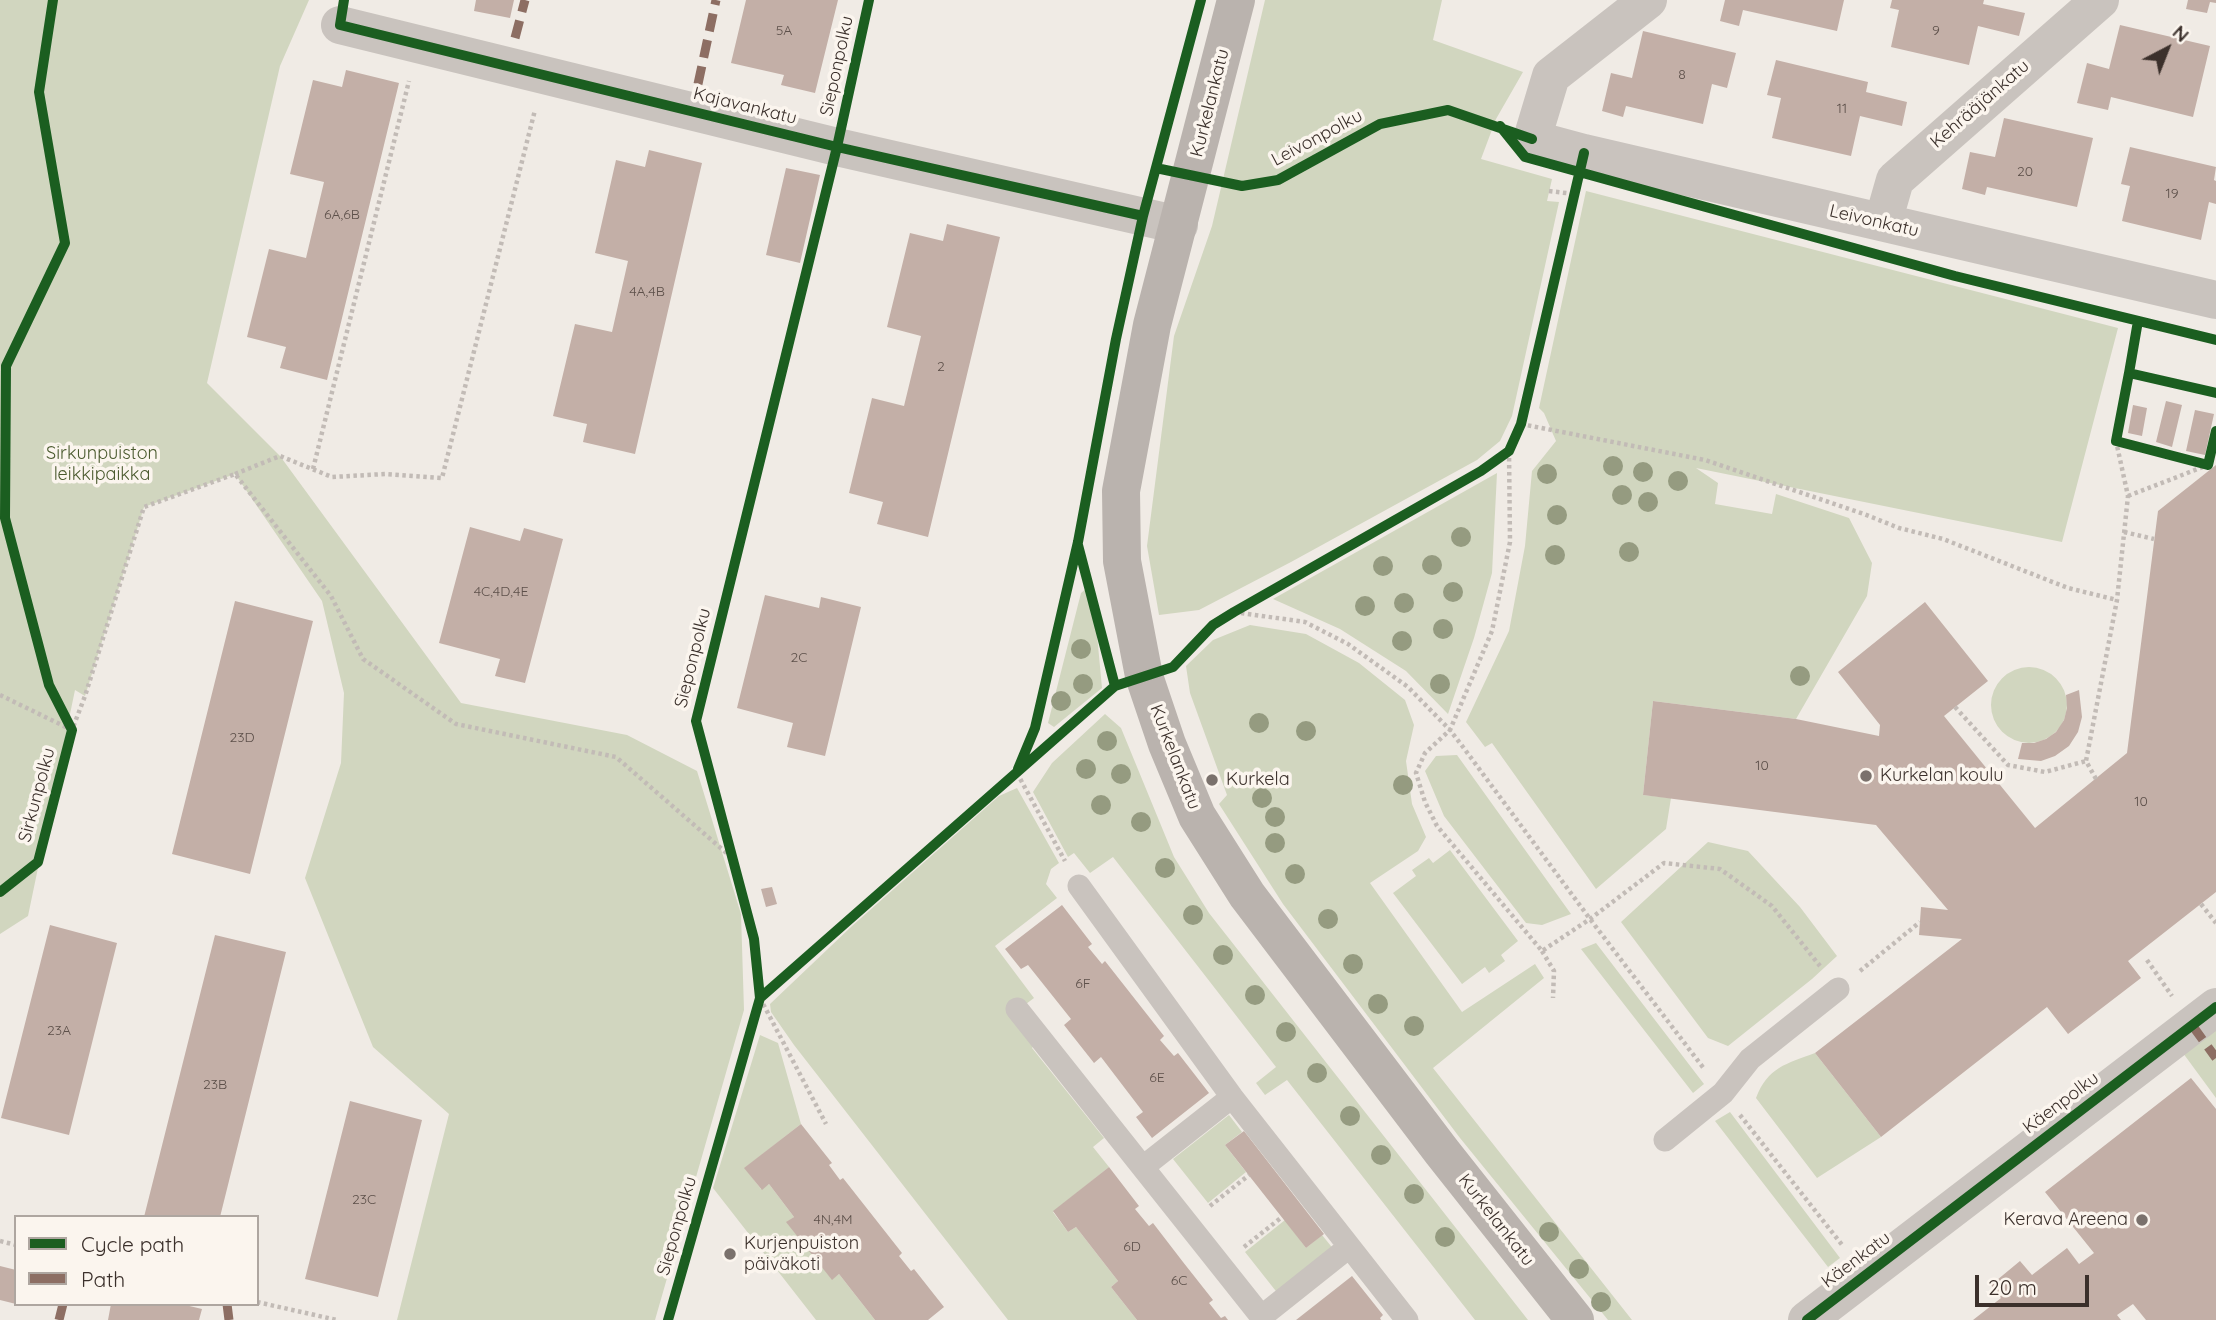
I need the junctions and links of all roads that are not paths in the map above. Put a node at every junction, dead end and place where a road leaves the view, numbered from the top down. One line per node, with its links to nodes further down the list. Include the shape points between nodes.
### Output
1 (1236, 0): 6 (street, Kurkelankatu)
2 (1648, 0): 5 (street, Leivonkatu, via 1551,76 1532,139)
3 (2100, 0): 5 (street, Kehrääjänkatu, via 1895,180)
4 (340, 25): 6 (street, Kajavankatu)
5 (1883, 222): 7 (street, Leivonkatu)
6 (1179, 225): 19 (street, Kurkelankatu, via 1152,325 1121,491 1122,561 1144,676 1167,744 1197,816 1247,895)
7 (2216, 300)
8 (1079, 886): 12 (lane)
9 (1838, 989): 13 (lane, via 1750,1059 1723,1093)
10 (2216, 1007): 15 (street, Käenpolku)
11 (1017, 1009): 14 (lane)
12 (1232, 1097): 14 (lane); 16 (lane)
13 (1665, 1140)
14 (1143, 1167): 17 (lane)
15 (1927, 1228): 20 (street, Käenkatu)
16 (1349, 1247): 17 (lane); 18 (lane)
17 (1262, 1318)
18 (1407, 1320)
19 (1575, 1320)
20 (1807, 1320)

